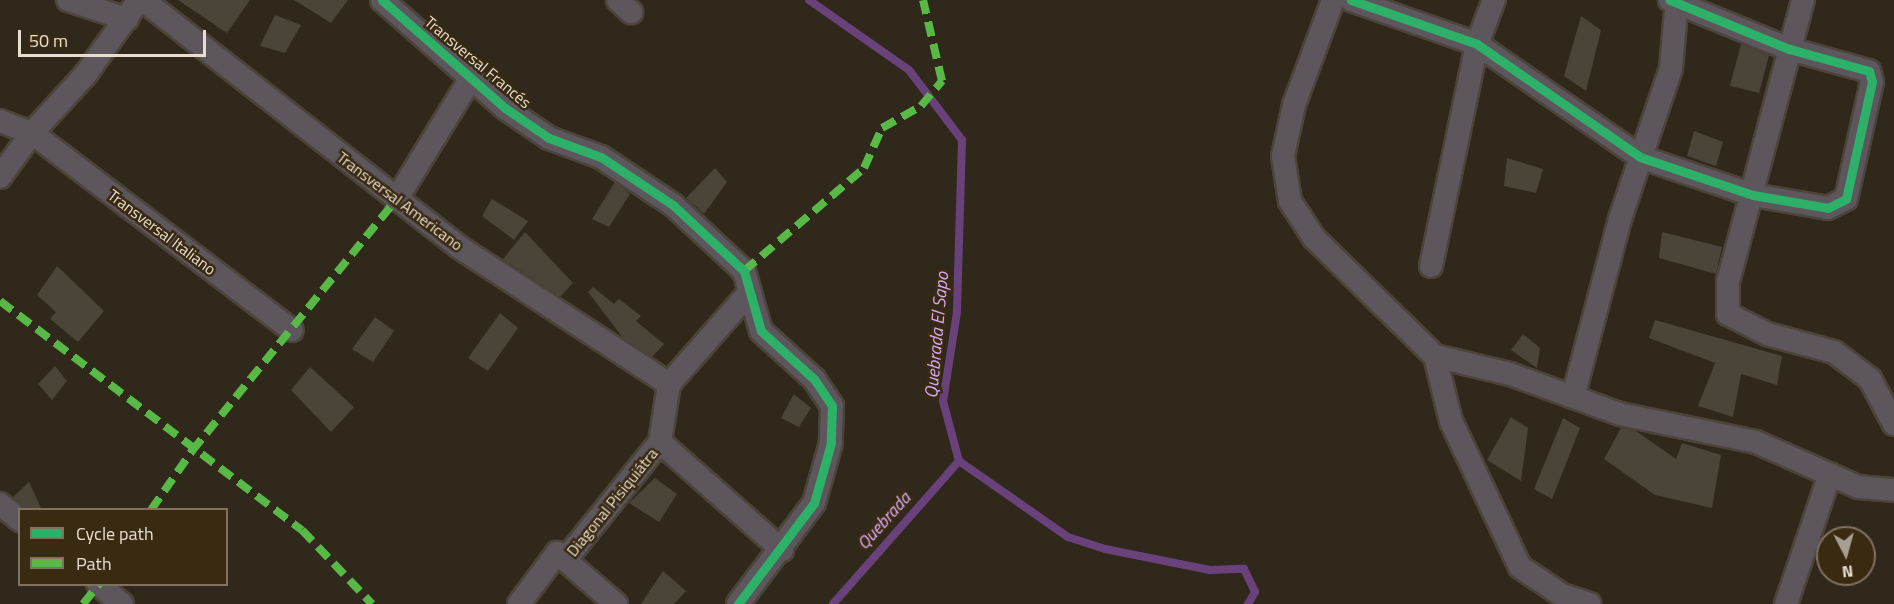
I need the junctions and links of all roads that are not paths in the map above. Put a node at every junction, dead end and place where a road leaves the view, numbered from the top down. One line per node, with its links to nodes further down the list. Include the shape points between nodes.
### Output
1 (68, 0): 9 (street)
2 (143, 0): 18 (street, Transversal Americano)
3 (382, 0): 12 (street, Transversal Francés)
4 (1333, 0): 22 (street, via 1294,105 1283,156 1290,201 1314,238)
5 (1351, 0): 10 (street)
6 (1494, 0): 10 (street)
7 (1803, 0): 11 (street)
8 (1675, 1): 11 (street); 15 (street, via 1671,68)
9 (133, 9): 14 (street, via 86,74)
10 (1477, 44): 15 (street); 19 (street)
11 (1789, 49): 17 (street); 17 (street, via 1869,71 1872,82 1846,199 1828,208)
12 (471, 78): 18 (street); 20 (street, Transversal Francés, via 549,138 601,157 673,205 744,271)
13 (0, 121): 14 (street, Transversal Italiano)
14 (32, 133): 16 (street); 21 (street, Transversal Italiano)
15 (1640, 157): 17 (street); 24 (street)
16 (0, 177)
17 (1753, 195): 25 (street, via 1728,281 1728,314 1767,334 1834,352 1870,379)
18 (396, 200): 23 (street, Transversal Americano, via 459,247)
19 (1431, 266)
20 (748, 294): 23 (street); 31 (street, Transversal Francés, via 761,330 814,379 832,406 831,443 814,503)
21 (292, 330)
22 (1435, 356): 24 (street, via 1510,374); 38 (street, via 1451,421 1520,567 1562,594)
23 (669, 384): 26 (street, Diagonal Pisiquiátra)
24 (1573, 397): 27 (street, via 1620,414 1756,442)
25 (1894, 424)
26 (660, 442): 31 (street); 32 (street, Diagonal Pisiquiátra)
27 (1830, 474): 28 (street, via 1858,487); 39 (street)
28 (1894, 490)
29 (0, 504): 30 (street)
30 (18, 518)
31 (782, 550): 37 (street, Transversal Francés)
32 (561, 557): 35 (street, Diagonal Pisiquiátra); 36 (street)
33 (99, 586): 34 (street)
34 (122, 604)
35 (519, 604)
36 (615, 604)
37 (738, 604)
38 (1590, 604)
39 (1786, 604)

